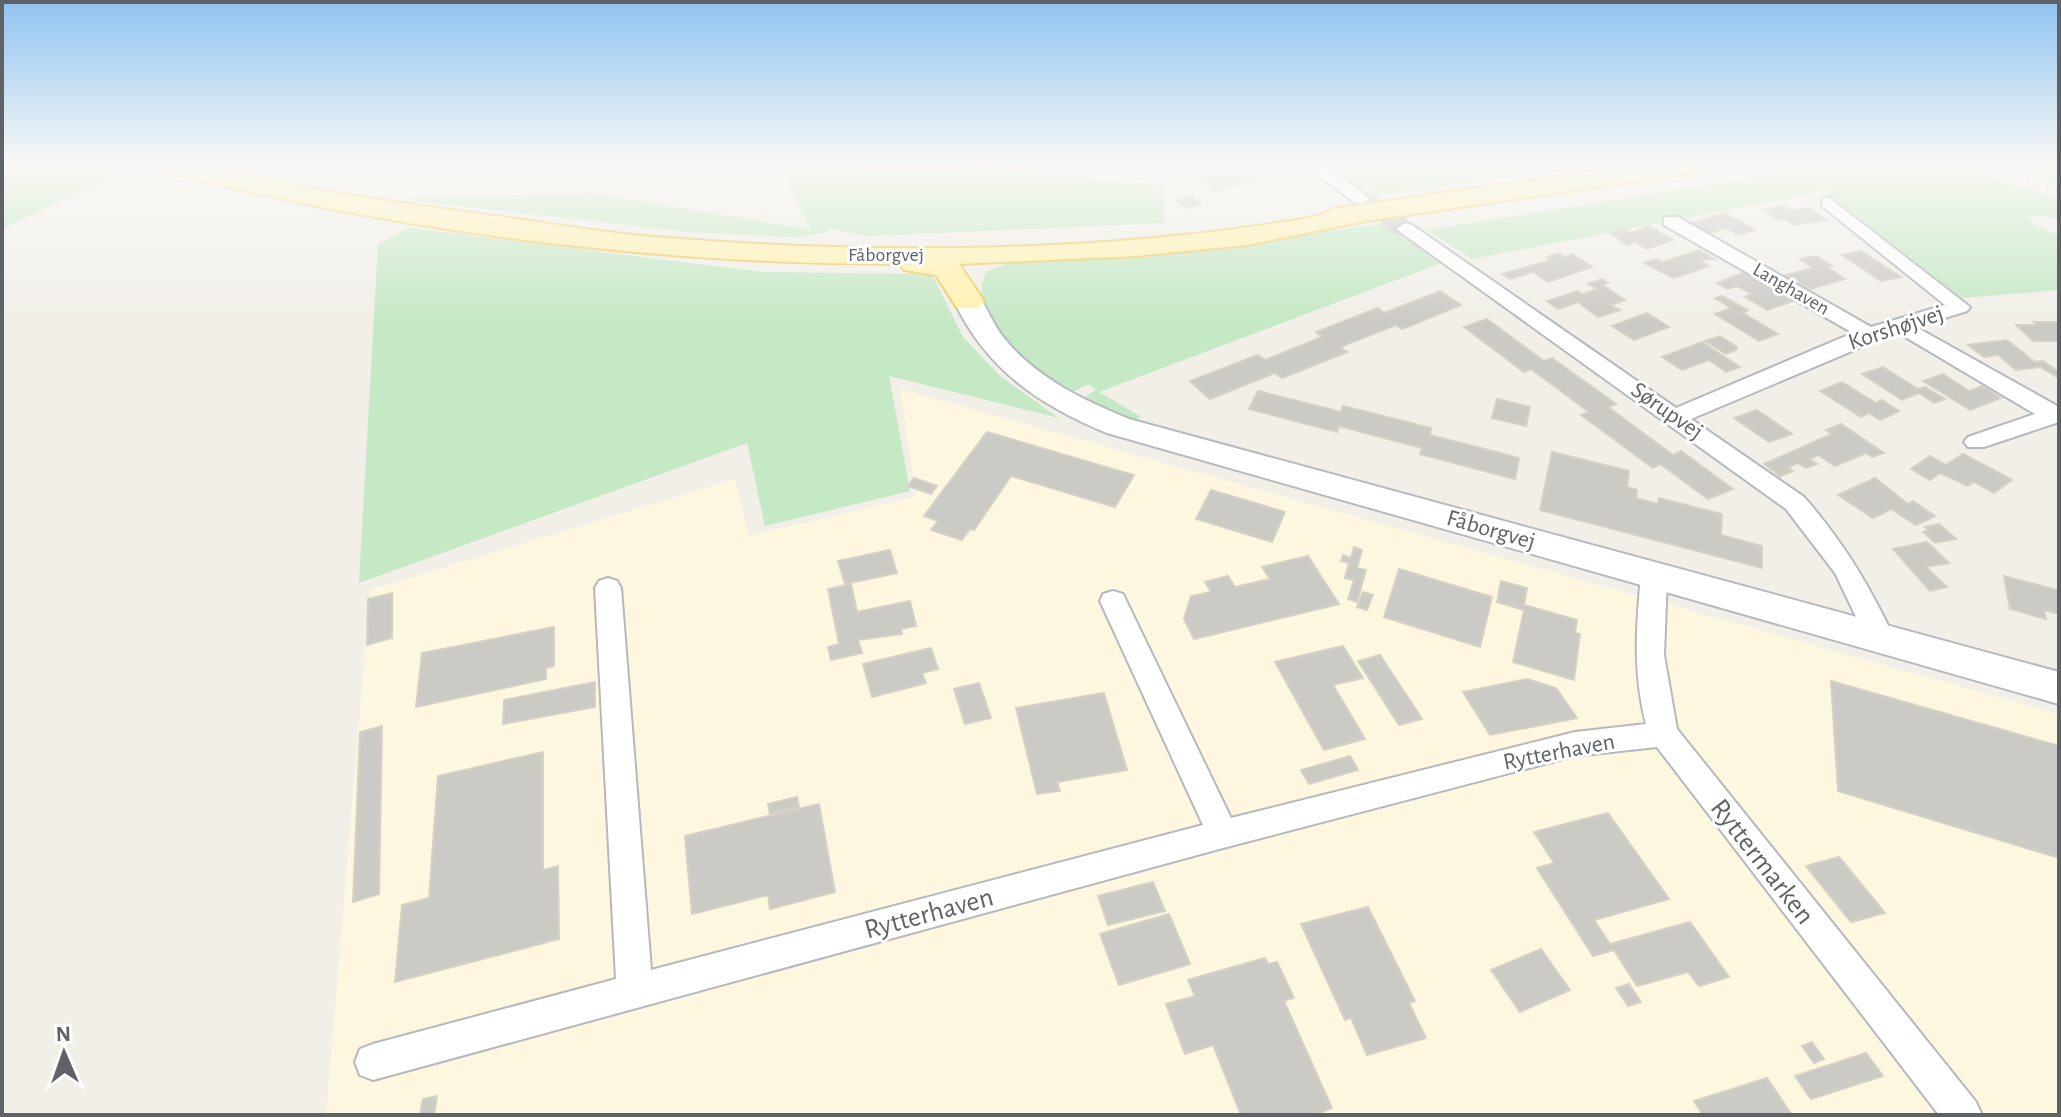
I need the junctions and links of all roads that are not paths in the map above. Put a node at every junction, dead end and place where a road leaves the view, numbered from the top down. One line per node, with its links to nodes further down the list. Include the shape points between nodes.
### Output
1 (443, 216): 6 (main road, Fåborgvej)
2 (1335, 216): 7 (main road, via 1307,227 1217,239)
3 (1846, 216): 9 (street, Korshøjvej, via 1960,307)
4 (1671, 221): 10 (street, Langhaven)
5 (1405, 229): 12 (street, Sørupvej)
6 (553, 232): 7 (main road, Fåborgvej); 7 (main road, Fåborgvej, via 753,260 934,264)
7 (964, 257): 8 (main road)
8 (968, 301): 14 (street, Fåborgvej, via 988,340 1014,367 1044,391 1100,419)
9 (1897, 324): 10 (street, Korshøjvej); 11 (street)
10 (1869, 334): 12 (street, Korshøjvej)
11 (2055, 414): 13 (street)
12 (1676, 417): 17 (street, Sørupvej, via 1795,503 1833,545)
13 (1976, 442)
14 (1654, 576): 17 (street, Fåborgvej); 19 (street, Ryttermarken, via 1647,657)
15 (608, 588): 21 (street)
16 (1113, 601): 20 (street)
17 (1880, 638): 18 (street, Fåborgvej)
18 (2059, 688)
19 (1664, 734): 20 (street, Rytterhaven, via 1575,744); 23 (street, Ryttermarken)
20 (1223, 834): 21 (street, Rytterhaven)
21 (635, 993): 22 (street, Rytterhaven)
22 (373, 1062)
23 (1963, 1115)

